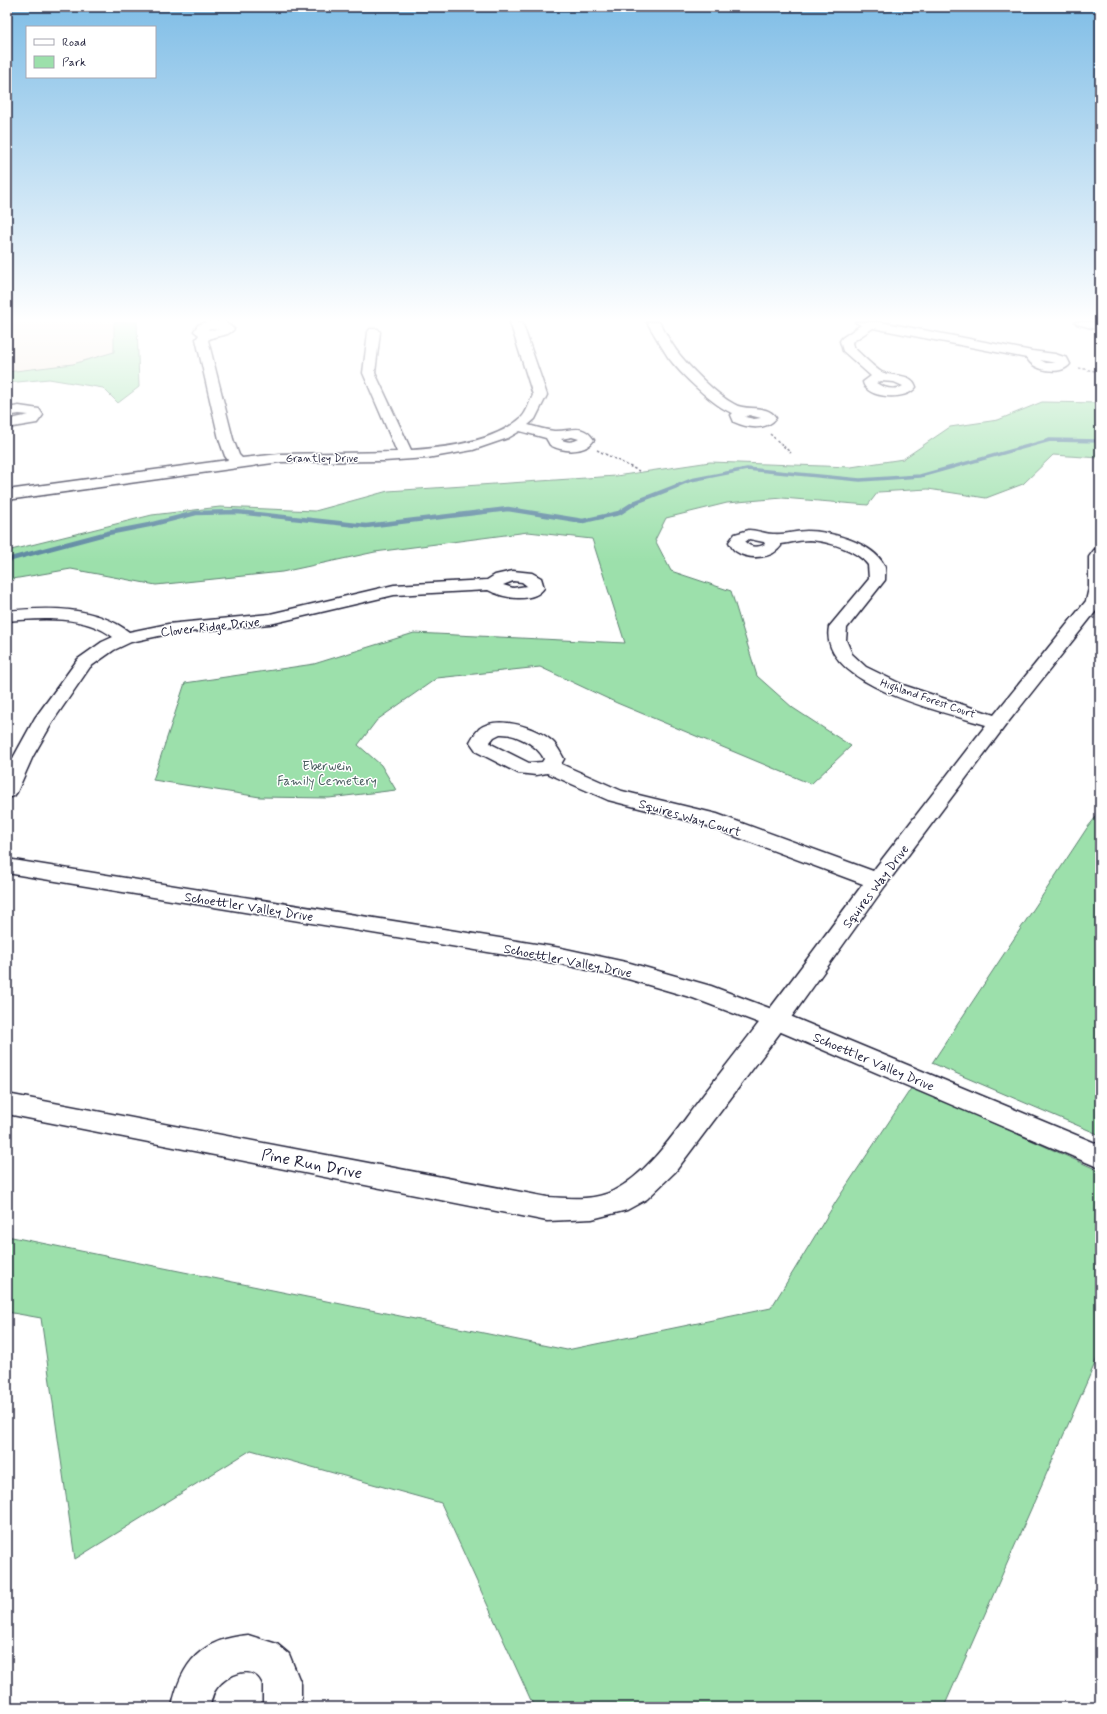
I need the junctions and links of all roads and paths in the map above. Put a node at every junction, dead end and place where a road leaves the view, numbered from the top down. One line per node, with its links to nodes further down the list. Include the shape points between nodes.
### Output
1 (217, 402): 14 (street, via 226,439)
2 (382, 402): 13 (street)
3 (539, 402): 8 (street, Grantley Drive)
4 (722, 402): 6 (street)
5 (7, 412): 7 (street, via 24,410 36,415 32,420)
6 (743, 412)
7 (7, 424)
8 (521, 427): 10 (street); 13 (street, Grantley Drive, via 459,449)
9 (769, 433): 12 (path)
10 (554, 435)
11 (591, 447): 15 (path)
12 (792, 452)
13 (406, 456): 14 (street, Grantley Drive, via 351,459 280,458)
14 (237, 462): 16 (street, Grantley Drive, via 183,472)
15 (639, 471)
16 (7, 495)
17 (772, 539): 22 (street, Highland Forest Court, via 814,536 845,544 876,564 877,580 838,627 836,635 843,654 859,670 897,689)
18 (1100, 553): 22 (street, Squires Way Drive, via 1094,602)
19 (491, 585): 21 (street, Clover Ridge Drive, via 394,590 270,619 168,629)
20 (7, 616): 21 (street, via 38,614 90,620 111,627)
21 (126, 638): 24 (street, Clover Ridge Drive, via 108,646 84,663 45,718 23,756)
22 (998, 722): 26 (street, Squires Way Drive)
23 (549, 766): 26 (street, Squires Way Court, via 615,796 709,819)
24 (7, 792)
25 (7, 866): 27 (street, Schoettler Valley Drive, via 561,956 630,971 702,992)
26 (877, 881): 27 (street, Squires Way Drive)
27 (776, 1020): 29 (street, Schoettler Valley Drive); 30 (street, Squires Way Drive, via 665,1164 646,1184)
28 (7, 1104): 30 (street, Pine Run Drive, via 548,1209 582,1209)
29 (1100, 1156)
30 (618, 1202)
31 (191, 1707): 32 (street, via 194,1691 213,1665 226,1657 241,1653 255,1654 267,1659 276,1668 282,1680)
32 (282, 1707)

